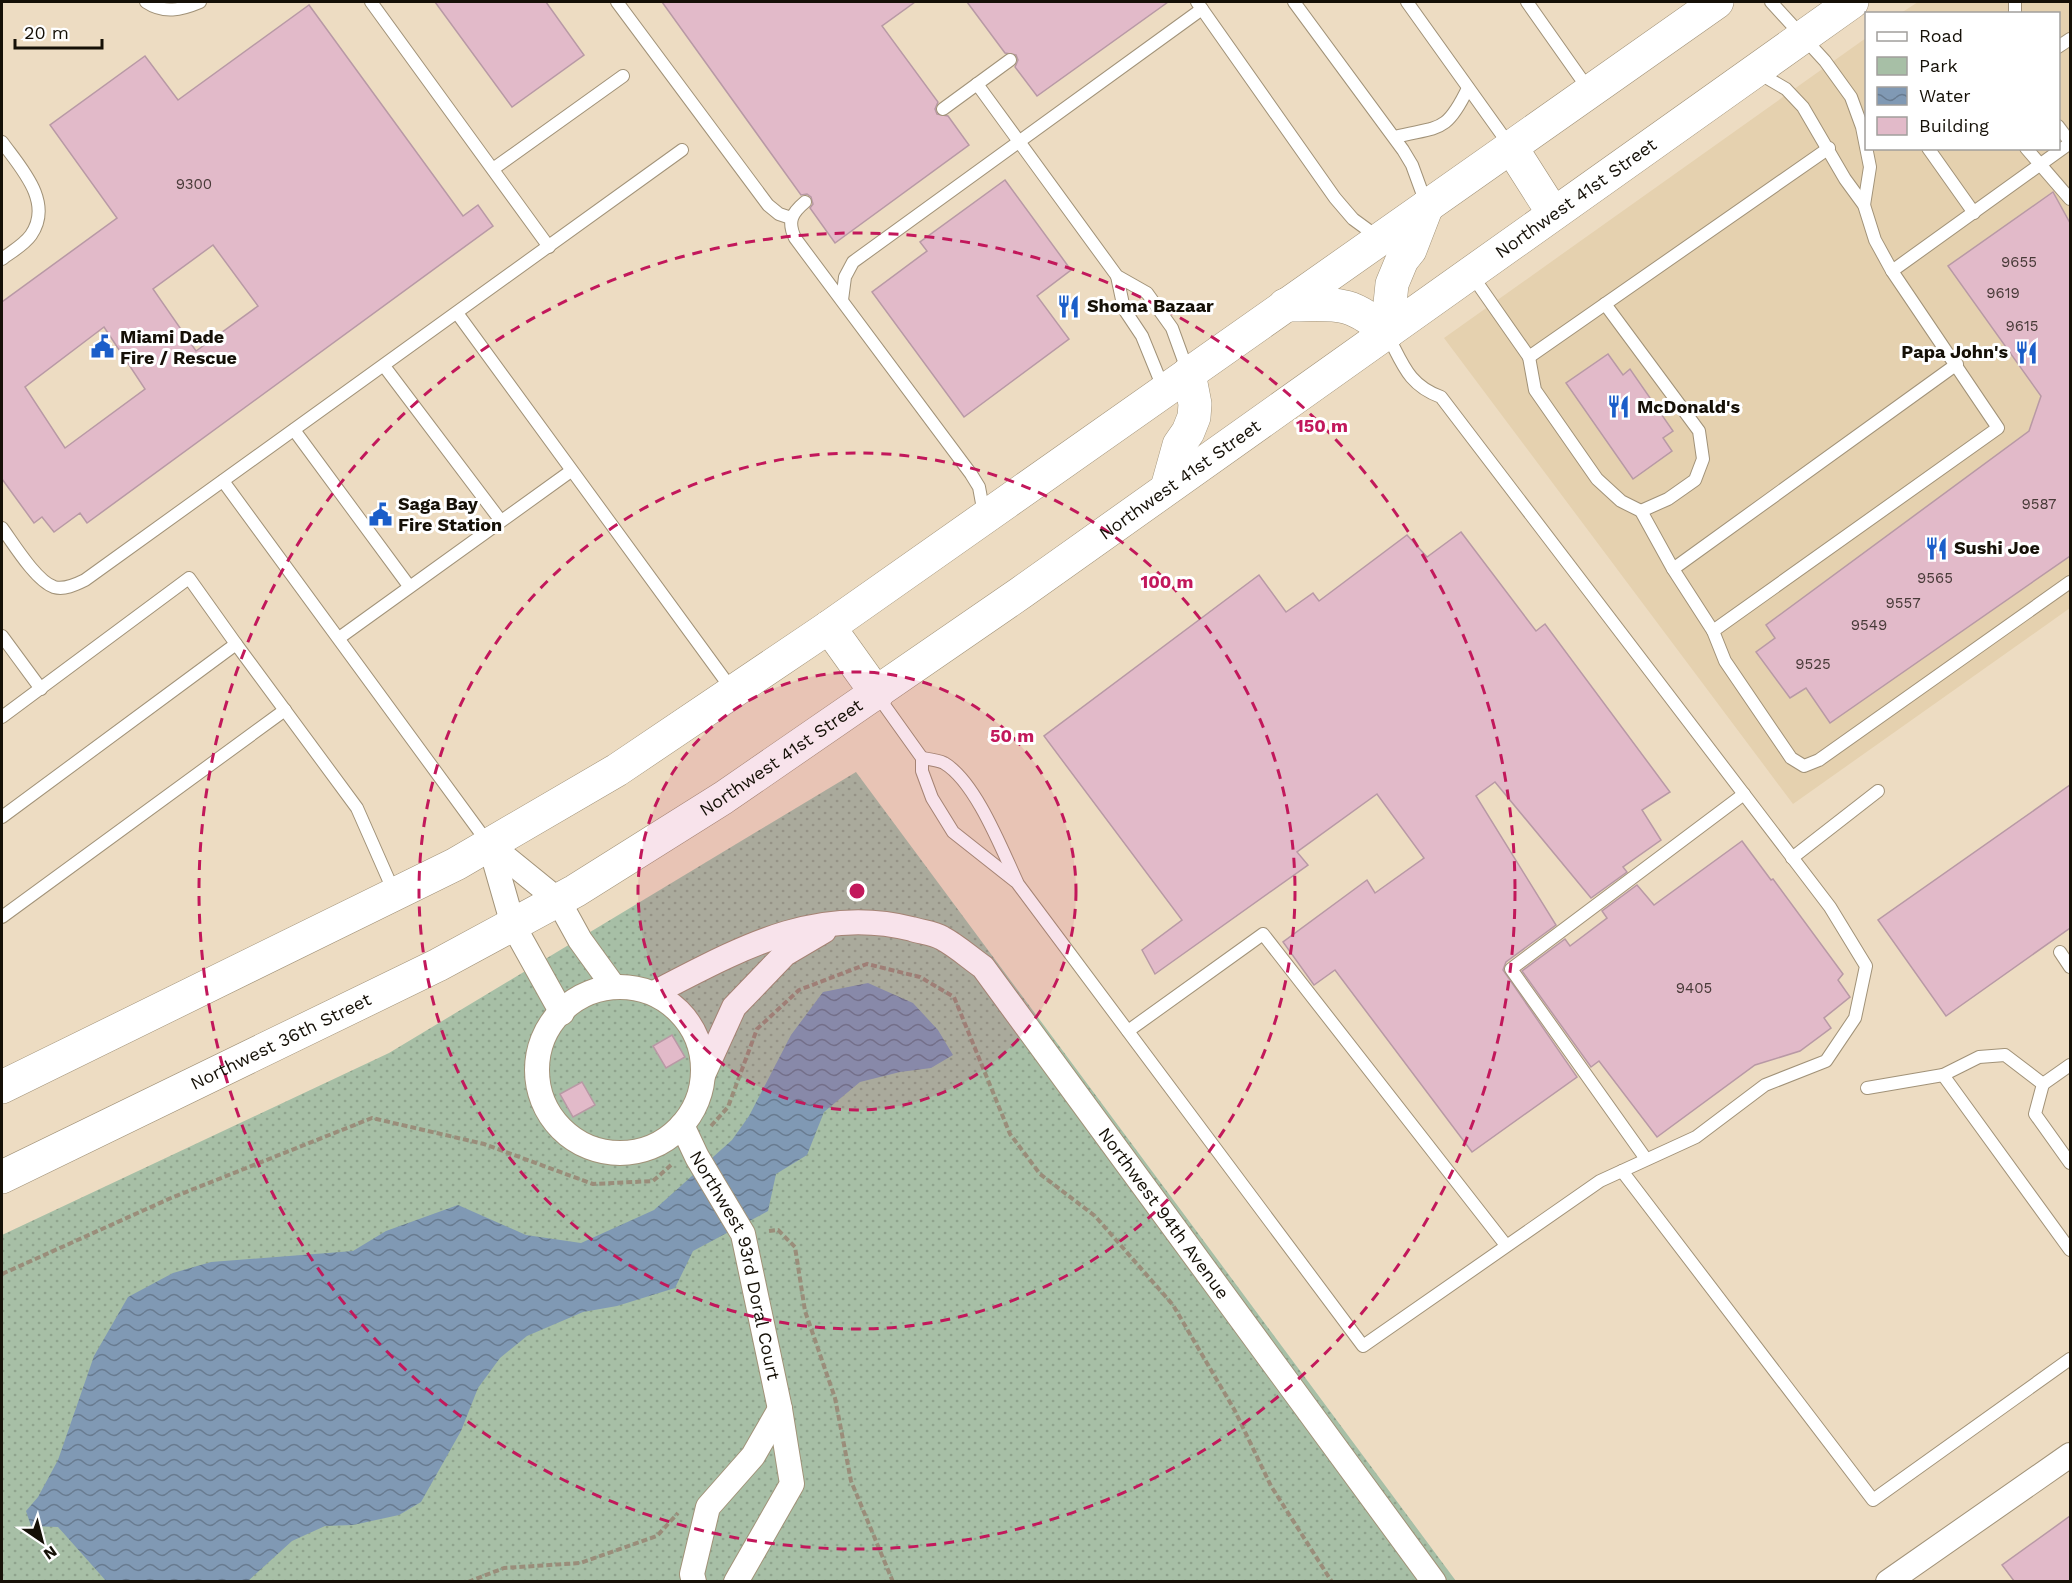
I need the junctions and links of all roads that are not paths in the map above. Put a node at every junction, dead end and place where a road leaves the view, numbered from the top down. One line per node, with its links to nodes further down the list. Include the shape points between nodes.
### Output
1 (146, 2): 2 (lane, via 168,11)
2 (200, 2)
3 (371, 2): 34 (lane)
4 (617, 2): 41 (lane, via 768,205)
5 (1294, 2): 22 (lane)
6 (1407, 2): 17 (lane)
7 (1527, 2): 18 (lane)
8 (1717, 2): 18 (main road)
9 (1771, 2): 12 (lane)
10 (1852, 2): 12 (main road, Northwest 41st Street)
11 (1200, 5): 23 (lane); 42 (lane, via 1335,198 1353,219)
12 (1803, 36): 14 (main road, Northwest 41st Street); 20 (lane, via 1851,97)
13 (1010, 60): 16 (lane)
14 (1753, 71): 27 (lane, via 1786,88); 39 (main road, Northwest 41st Street)
15 (623, 76): 34 (lane)
16 (977, 84): 19 (lane); 23 (lane)
17 (1468, 88): 22 (lane, via 1443,125); 26 (lane)
18 (1590, 92): 26 (main road)
19 (943, 109)
20 (1864, 125)
21 (2060, 129): 25 (lane)
22 (1395, 137): 38 (lane, via 1412,165)
23 (1019, 141): 47 (lane); 48 (lane, via 853,262 845,277)
24 (2, 142): 44 (lane, via 33,187 38,213 31,235)
25 (2070, 142)
26 (1511, 147): 38 (main road); 39 (main road)
27 (1829, 148): 37 (lane); 49 (lane)
28 (682, 150): 43 (lane)
29 (1868, 150): 37 (lane, via 1870,167)
30 (1929, 150): 40 (lane)
31 (2028, 150): 33 (lane)
32 (2060, 150): 33 (lane)
33 (2040, 165): 35 (lane); 40 (lane)
34 (493, 170): 43 (lane)
35 (2070, 199)
36 (806, 202): 41 (lane)
37 (1864, 205): 45 (lane, via 1875,240)
38 (1427, 206): 42 (main road); 52 (main road, via 1410,250 1396,270)
39 (1553, 213): 46 (main road, Northwest 41st Street)
40 (1974, 213): 45 (lane)
41 (791, 218): 48 (lane, via 795,238)
42 (1380, 239): 50 (main road)
43 (549, 247): 51 (lane)
44 (2, 259)
45 (1892, 271): 54 (lane)
46 (1470, 272): 52 (main road, Northwest 41st Street); 53 (lane)
47 (1117, 276): 56 (lane, via 1124,309); 56 (lane, via 1147,293 1172,328)
48 (842, 300): 62 (lane, via 971,474)
49 (1605, 304): 53 (lane); 61 (lane, via 1699,431 1703,459 1695,480 1668,499)
50 (1286, 305): 52 (main road, via 1354,308); 56 (main road)
51 (457, 313): 55 (lane); 58 (lane)
52 (1387, 333): 60 (main road, Northwest 41st Street); 80 (lane, via 1421,390 1441,397)
53 (1529, 357): 61 (lane, via 1535,390 1597,479 1621,501)
54 (1957, 364): 65 (lane); 69 (lane, via 1995,421 1998,428 1993,434)
55 (384, 366): 57 (lane); 63 (lane)
56 (1176, 382): 60 (main road, via 1195,404 1194,417 1179,445); 62 (main road)
57 (294, 430): 59 (lane); 67 (lane)
58 (571, 471): 63 (lane); 74 (lane)
59 (223, 481): 64 (lane, via 95,574 67,587 52,587 45,582); 71 (lane)
60 (1167, 488): 75 (main road, Northwest 41st Street)
61 (1641, 511): 65 (lane)
62 (985, 517): 68 (main road)
63 (501, 521): 67 (lane)
64 (2, 528)
65 (1672, 568): 69 (lane)
66 (2070, 582): 69 (lane, via 1819,760 1804,766 1791,758 1725,661)
67 (409, 586): 71 (lane)
68 (829, 627): 74 (main road); 75 (main road)
69 (1713, 631)
70 (2, 636): 73 (lane)
71 (339, 638): 82 (lane)
72 (236, 644): 73 (lane, via 189,578); 76 (lane); 81 (lane)
73 (41, 689): 77 (lane)
74 (734, 692): 82 (main road, via 627,764)
75 (877, 694): 78 (lane); 86 (main road, Northwest 41st Street, via 723,798)
76 (285, 710): 85 (lane, via 357,808); 87 (lane)
77 (2, 717)
78 (922, 758): 84 (lane, via 922,771 932,798 953,832); 84 (lane, via 942,762 957,772 985,813)
79 (1878, 791): 83 (lane)
80 (1744, 794): 83 (lane); 103 (lane, via 1511,969)
81 (2, 817)
82 (490, 845): 85 (main road); 86 (street); 89 (street)
83 (1792, 858): 103 (lane, via 1830,907 1866,966 1855,1018 1826,1061 1766,1085 1696,1137)
84 (1018, 884): 95 (lane)
85 (395, 895): 100 (main road)
86 (558, 900): 89 (main road, Northwest 36th Street); 92 (street, via 580,940)
87 (2, 917)
88 (842, 921): 93 (street, Northwest 94th Avenue, via 788,932); 97 (street, via 785,954 734,1007); 114 (street, Northwest 94th Avenue, via 894,925 941,937 983,967)
89 (513, 925): 94 (street); 106 (main road, Northwest 36th Street, via 354,1007)
90 (2060, 952): 91 (lane)
91 (2070, 967)
92 (614, 987): 93 (street); 94 (street, via 594,991)
93 (654, 993): 97 (street, via 690,1024 701,1048)
94 (562, 1013): 102 (street, via 551,1024 540,1050 537,1077 544,1104 559,1126 581,1143 607,1152 635,1152 661,1142)
95 (1128, 1031): 107 (lane, via 1263,934); 107 (lane, via 1363,1346)
96 (2070, 1065): 99 (lane)
97 (703, 1075): 102 (street, via 697,1102)
98 (1943, 1075): 99 (lane, via 1979,1057 2005,1055); 101 (lane); 108 (lane)
99 (2043, 1084): 104 (lane, via 2035,1114)
100 (2, 1087)
101 (1866, 1089)
102 (682, 1125): 110 (street, Northwest 93rd Doral Court, via 743,1234)
103 (1646, 1160): 105 (lane)
104 (2070, 1163)
105 (1622, 1171): 107 (lane, via 1600,1180); 109 (lane, via 1873,1500)
106 (2, 1177)
107 (1505, 1244)
108 (2070, 1250)
109 (2070, 1359)
110 (780, 1408): 112 (street, via 753,1456 708,1507 692,1574); 113 (street, Northwest 93rd Doral Court, via 792,1484)
111 (2070, 1455): 115 (street)
112 (694, 1581)
113 (736, 1581)
114 (1434, 1581)
115 (1888, 1581)

